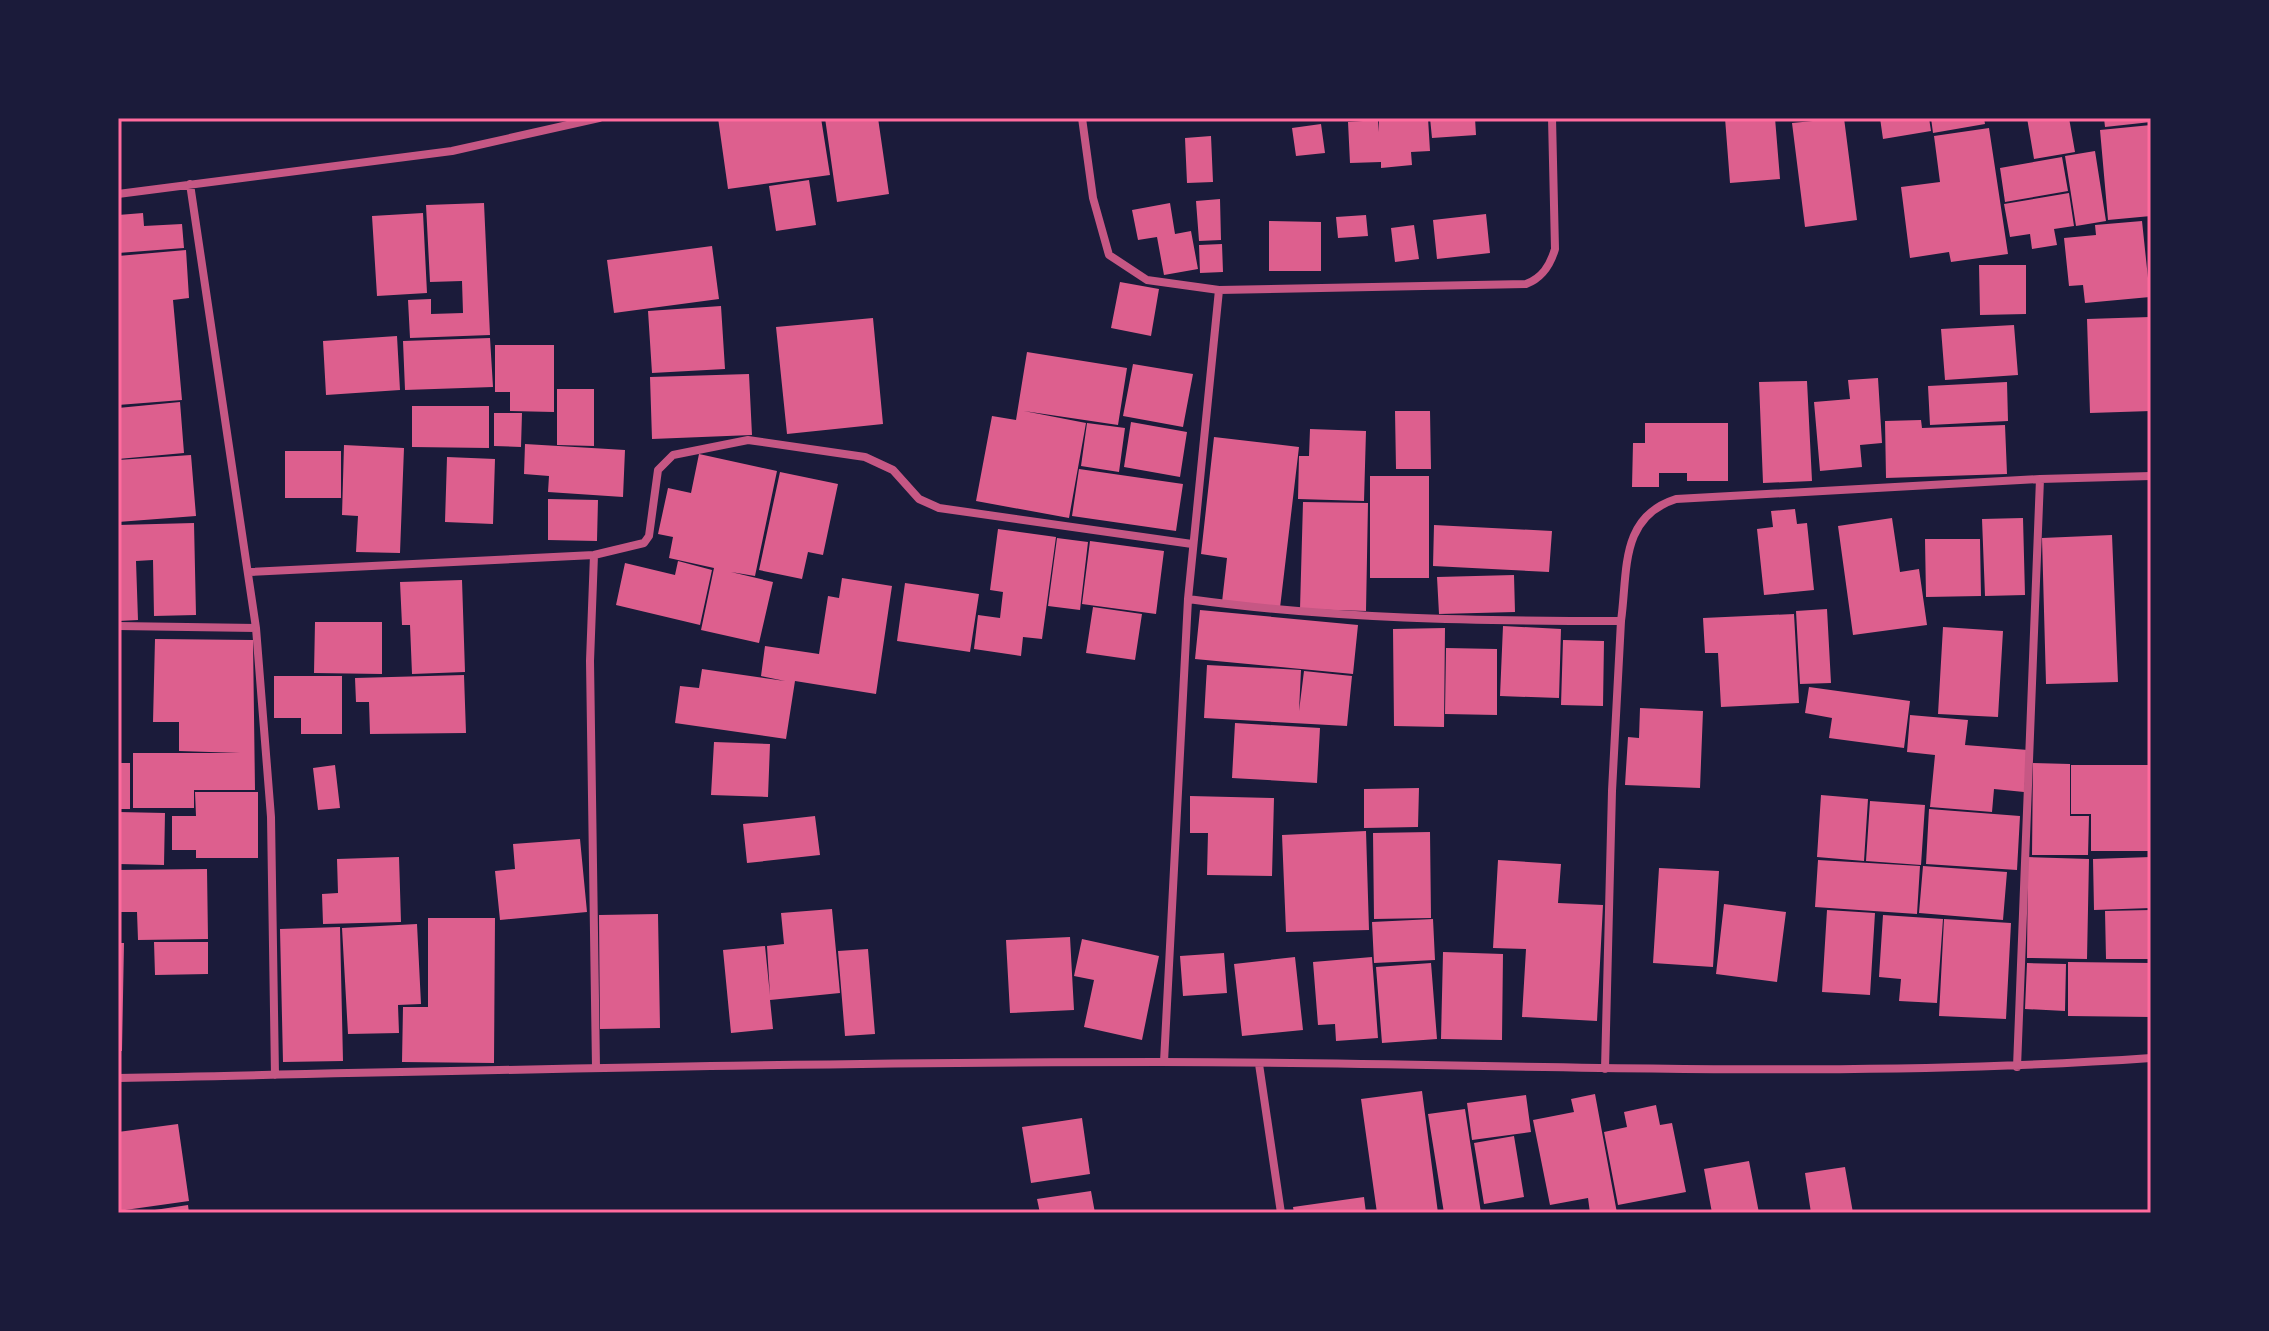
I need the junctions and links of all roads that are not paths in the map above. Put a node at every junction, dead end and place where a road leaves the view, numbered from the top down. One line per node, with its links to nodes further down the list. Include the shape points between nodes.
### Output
1 (599, 118): 4 (street, via 452,151)
2 (1082, 118): 6 (street, via 1093,198 1109,255 1147,280)
3 (1552, 118): 6 (street, via 1555,249 1535,280)
4 (190, 184): 5 (street); 11 (street)
5 (118, 194)
6 (1219, 290): 9 (street)
7 (2151, 476): 8 (street)
8 (2040, 479): 13 (street, via 1676,499 1657,505 1634,533); 19 (street)
9 (1192, 544): 10 (street, via 939,508 919,499 893,470 865,457 748,440 673,455 658,470 644,543); 12 (street)
10 (594, 555): 11 (street); 20 (street, via 590,661)
11 (250, 572): 15 (street)
12 (1188, 599): 13 (street, via 1287,613); 17 (street)
13 (1621, 621): 21 (street)
14 (118, 626): 15 (street)
15 (256, 628): 22 (street, via 271,817)
16 (2151, 1058): 19 (street)
17 (1164, 1062): 18 (street); 20 (street)
18 (1259, 1064): 21 (street); 24 (street)
19 (2017, 1067): 21 (street)
20 (596, 1068): 22 (street)
21 (1605, 1069)
22 (275, 1075): 23 (street)
23 (118, 1078)
24 (1281, 1213)

